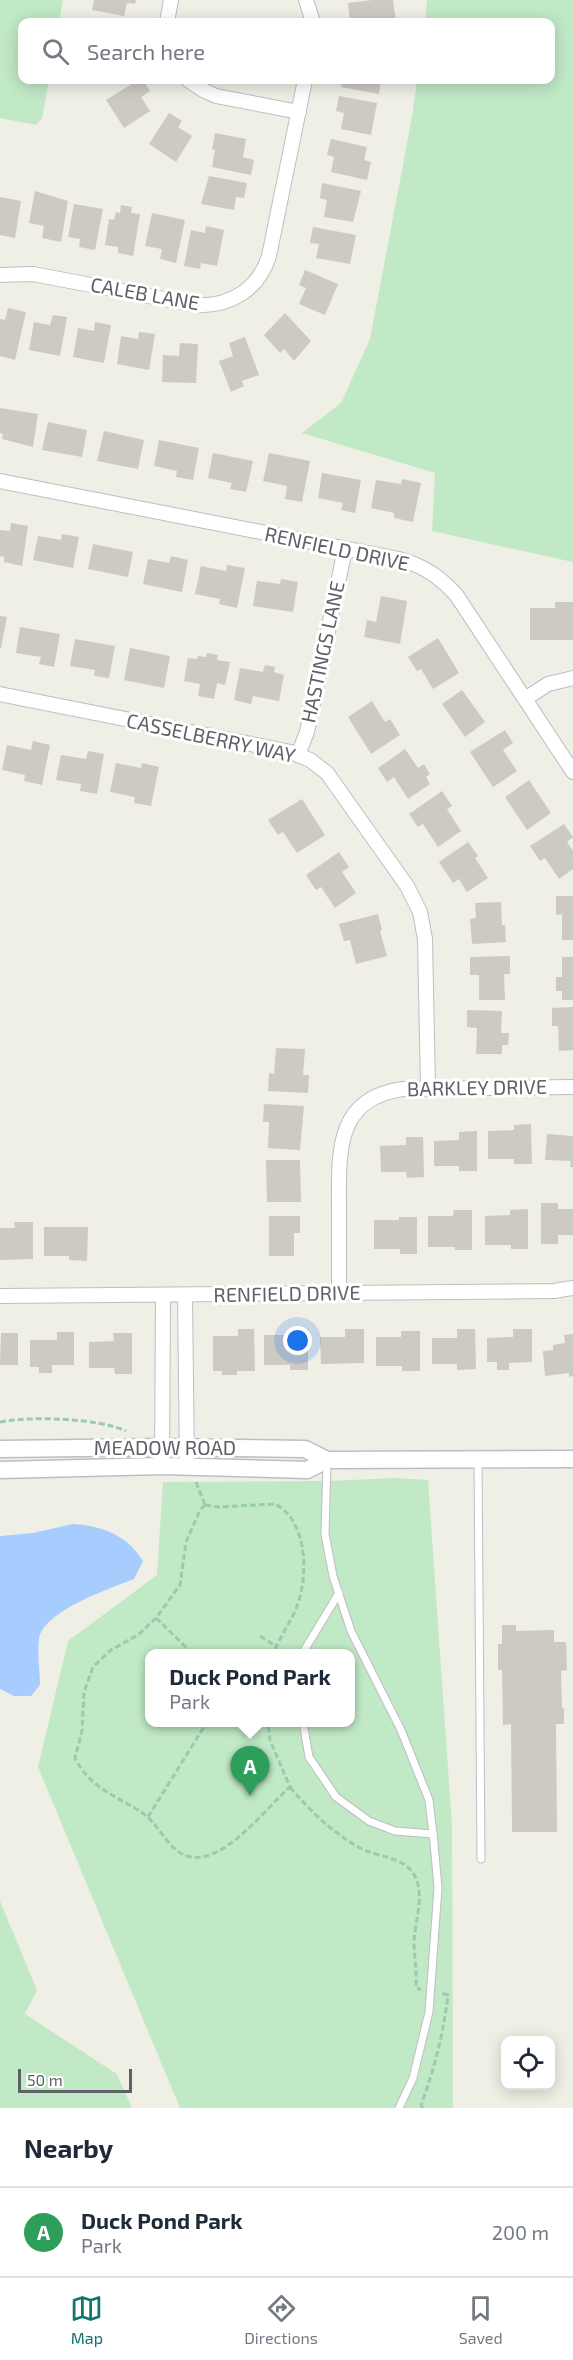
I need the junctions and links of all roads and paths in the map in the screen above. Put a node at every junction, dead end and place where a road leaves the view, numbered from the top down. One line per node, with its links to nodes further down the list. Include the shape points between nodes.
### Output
1 (171, 0): 3 (street)
2 (306, 0): 4 (street)
3 (168, 18)
4 (312, 18)
5 (194, 84): 7 (street, via 216,96)
6 (304, 84): 7 (street, CALEB LANE)
7 (299, 112): 8 (street, CALEB LANE, via 267,262 255,282 236,297 220,304 196,305 30,274)
8 (0, 275)
9 (0, 481): 10 (street, RENFIELD DRIVE)
10 (345, 549): 13 (street, RENFIELD DRIVE, via 411,563 444,582); 14 (street, HASTINGS LANE, via 308,728)
11 (573, 678): 13 (street, via 548,684)
12 (0, 694): 14 (street, CASSELBERRY WAY)
13 (525, 699): 15 (street, RENFIELD DRIVE)
14 (298, 755): 17 (street, CASSELBERRY WAY, via 319,766 334,781 418,907 425,939)
15 (573, 772)
16 (573, 1087): 17 (street, BARKLEY DRIVE)
17 (428, 1088): 19 (street, BARKLEY DRIVE, via 380,1095 355,1114 345,1130 339,1160)
18 (573, 1288): 19 (street, RENFIELD DRIVE)
19 (339, 1293): 21 (street, RENFIELD DRIVE)
20 (163, 1295): 21 (street, RENFIELD DRIVE); 22 (street, RENFIELD DRIVE); 25 (street)
21 (185, 1295): 26 (street)
22 (0, 1296)
23 (0, 1422): 24 (path, via 51,1419 118,1427)
24 (130, 1433)
25 (162, 1447): 26 (street, MEADOW ROAD); 27 (street, MEADOW ROAD); 31 (street)
26 (187, 1448): 30 (street, MEADOW ROAD, via 305,1449); 32 (street)
27 (0, 1449)
28 (478, 1459): 29 (street, MEADOW ROAD); 30 (street, MEADOW ROAD); 49 (lane)
29 (573, 1459)
30 (327, 1460): 32 (street, MEADOW ROAD, via 306,1470); 36 (lane, via 325,1534)
31 (162, 1466): 32 (street, MEADOW ROAD); 33 (street, MEADOW ROAD)
32 (187, 1467)
33 (0, 1470)
34 (196, 1482): 35 (path)
35 (206, 1505): 37 (path, via 186,1542 180,1585); 39 (path, via 275,1504 291,1516 297,1527 303,1547 299,1600)
36 (339, 1593): 42 (lane); 48 (lane, via 351,1631 401,1730 429,1800)
37 (156, 1618): 40 (path); 47 (path, via 93,1666 84,1692 82,1731 75,1758 81,1771 96,1785)
38 (260, 1636): 39 (path)
39 (276, 1646): 41 (path)
40 (188, 1649)
41 (275, 1649)
42 (304, 1649)
43 (204, 1727): 47 (path)
44 (269, 1727): 46 (path, via 270,1740)
45 (304, 1727): 48 (lane, via 309,1757 336,1797 369,1821 395,1831)
46 (290, 1787): 47 (path, via 243,1834 204,1858 189,1858 177,1851); 50 (path, via 336,1833 363,1849 405,1865 414,1874 419,1910 414,1942 416,1988)
47 (148, 1817)
48 (433, 1834): 52 (lane, via 438,1888 429,2012 413,2078)
49 (482, 1859)
50 (422, 1991)
51 (441, 1993): 53 (path, via 448,1995 443,2033)
52 (399, 2108)
53 (423, 2108)

